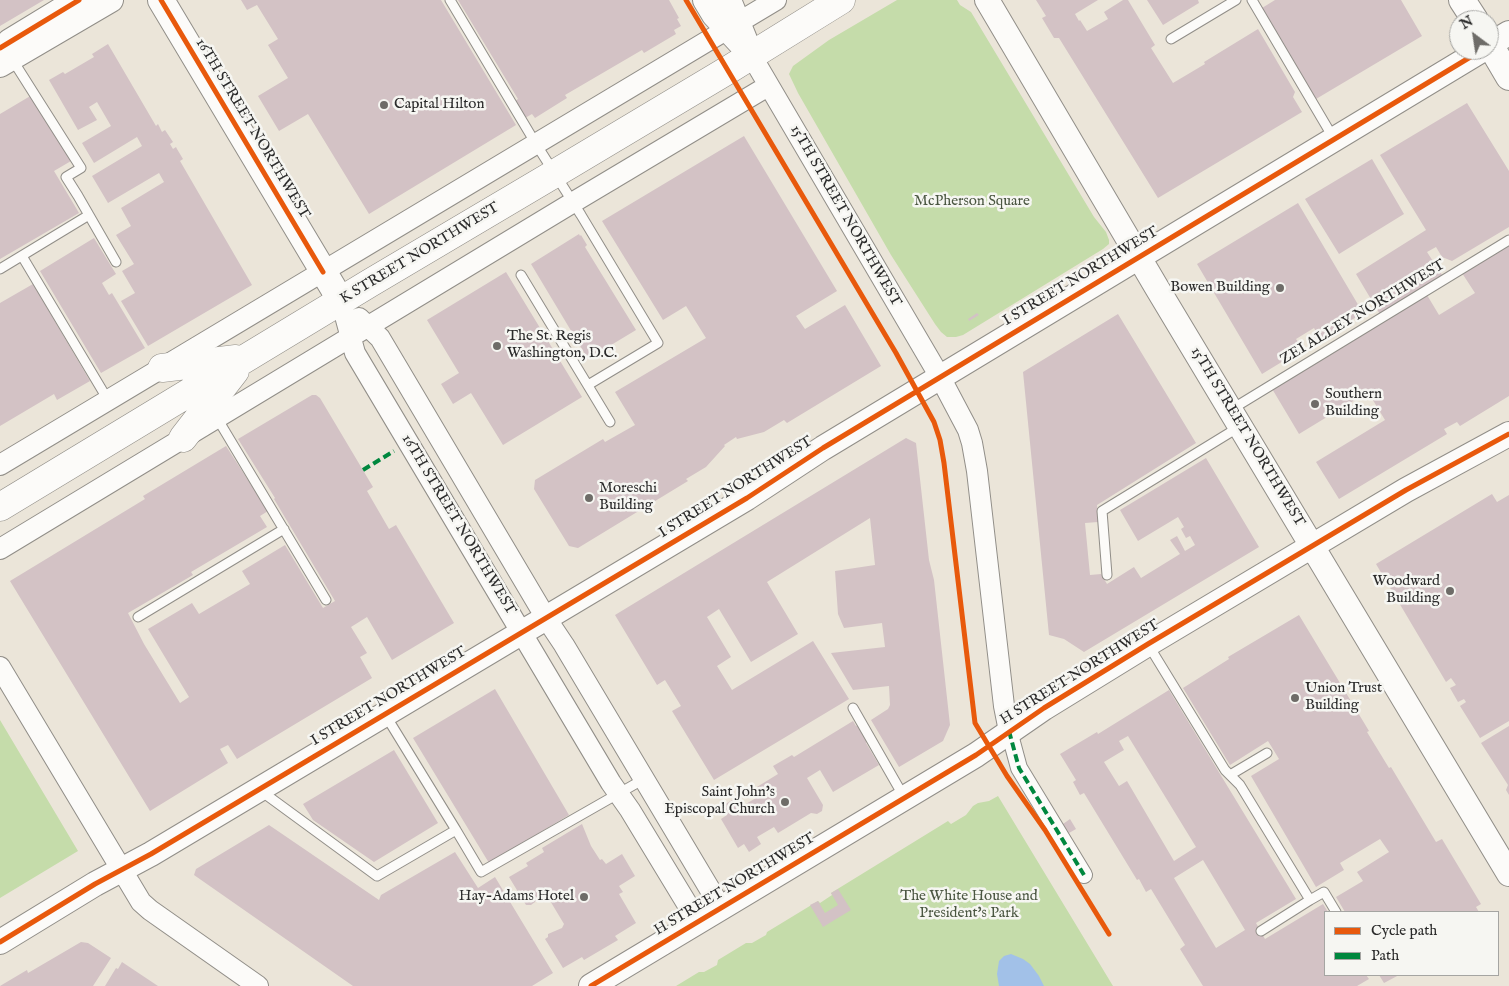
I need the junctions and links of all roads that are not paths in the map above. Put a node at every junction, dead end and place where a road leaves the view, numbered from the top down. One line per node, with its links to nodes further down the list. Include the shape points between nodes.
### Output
1 (79, 0): 17 (main road, via 10,42)
2 (111, 0): 17 (main road)
3 (161, 0): 30 (main road, 16TH STREET NORTHWEST)
4 (450, 0): 21 (lane)
5 (705, 0): 12 (main road, 15TH STREET NORTHWEST, via 714,15)
6 (729, 0): 12 (main road, 15TH STREET NORTHWEST)
7 (776, 0): 12 (street)
8 (841, 0): 14 (highway, K STREET NORTHWEST)
9 (987, 0): 27 (main road, 15TH STREET NORTHWEST)
10 (1236, 0): 13 (lane)
11 (1252, 0): 20 (lane)
12 (733, 26): 14 (main road, 15TH STREET NORTHWEST); 21 (street)
13 (1172, 39)
14 (751, 55): 19 (street, 15TH STREET NORTHWEST); 22 (highway, K STREET NORTHWEST)
15 (1499, 57): 18 (main road)
16 (1464, 60): 20 (main road, I STREET NORTHWEST)
17 (4, 62): 24 (lane, via 81,168 66,177)
18 (1509, 77)
19 (768, 86): 23 (street); 37 (street, 15TH STREET NORTHWEST)
20 (1334, 139): 27 (main road, I STREET NORTHWEST)
21 (536, 144): 22 (lane); 30 (street)
22 (554, 174): 23 (lane); 32 (highway, K STREET NORTHWEST)
23 (572, 202): 33 (street); 38 (lane, via 658,343)
24 (89, 215): 26 (lane); 28 (lane)
25 (1509, 240): 41 (lane, ZEI ALLEY NORTHWEST)
26 (22, 256): 29 (lane); 39 (lane)
27 (1139, 257): 37 (main road, I STREET NORTHWEST); 41 (main road, 15TH STREET NORTHWEST)
28 (116, 262)
29 (0, 269)
30 (323, 272): 32 (main road, 16TH STREET NORTHWEST); 36 (street)
31 (521, 275): 38 (lane)
32 (341, 301): 33 (street, 16TH STREET NORTHWEST); 34 (street, 16TH STREET NORTHWEST); 35 (highway, K STREET NORTHWEST)
33 (368, 327): 34 (street); 53 (street, 16TH STREET NORTHWEST, via 380,338)
34 (351, 337): 40 (street); 54 (street, 16TH STREET NORTHWEST, via 355,353)
35 (245, 358): 36 (highway); 44 (highway); 46 (highway, K STREET NORTHWEST)
36 (162, 368): 39 (street)
37 (940, 377): 53 (main road, I STREET NORTHWEST, via 747,498); 59 (street, 15TH STREET NORTHWEST, via 972,442)
38 (588, 385): 42 (lane)
39 (108, 400): 45 (street)
40 (217, 418): 44 (street); 47 (lane)
41 (1236, 418): 48 (main road, 15TH STREET NORTHWEST); 50 (lane, ZEI ALLEY NORTHWEST, via 1102,511)
42 (610, 422)
43 (1509, 434): 48 (main road, H STREET NORTHWEST)
44 (183, 438): 49 (street)
45 (0, 465)
46 (0, 507)
47 (284, 529): 51 (lane); 52 (lane)
48 (1312, 546): 55 (main road, H STREET NORTHWEST); 68 (main road, 15TH STREET NORTHWEST)
49 (0, 549)
50 (1107, 575)
51 (326, 600)
52 (138, 617)
53 (546, 618): 54 (main road, I STREET NORTHWEST); 62 (street, 16TH STREET NORTHWEST)
54 (522, 632): 58 (main road, I STREET NORTHWEST); 64 (street, 16TH STREET NORTHWEST)
55 (1148, 644): 59 (main road, H STREET NORTHWEST); 61 (lane)
56 (0, 667): 67 (street)
57 (853, 708): 65 (lane)
58 (385, 714): 63 (main road, I STREET NORTHWEST); 66 (lane)
59 (1009, 731): 65 (main road, H STREET NORTHWEST); 69 (street, via 1019,768)
60 (1267, 753): 61 (lane)
61 (1230, 775): 70 (lane, via 1240,785)
62 (644, 779): 64 (lane); 71 (street, 16TH STREET NORTHWEST)
63 (259, 790): 66 (lane, via 377,876); 67 (main road, I STREET NORTHWEST)
64 (618, 794): 66 (lane, via 481,872); 73 (street, 16TH STREET NORTHWEST)
65 (905, 798): 71 (main road, H STREET NORTHWEST)
66 (456, 830)
67 (121, 869): 75 (main road, I STREET NORTHWEST); 76 (street, via 136,895 150,910)
68 (1509, 874)
69 (1084, 875)
70 (1310, 900): 72 (lane, via 1324,892); 74 (lane)
71 (721, 908): 73 (main road, H STREET NORTHWEST)
72 (1335, 911)
73 (698, 922): 77 (main road, H STREET NORTHWEST)
74 (1260, 931)
75 (0, 942)
76 (258, 986)
77 (591, 986)

